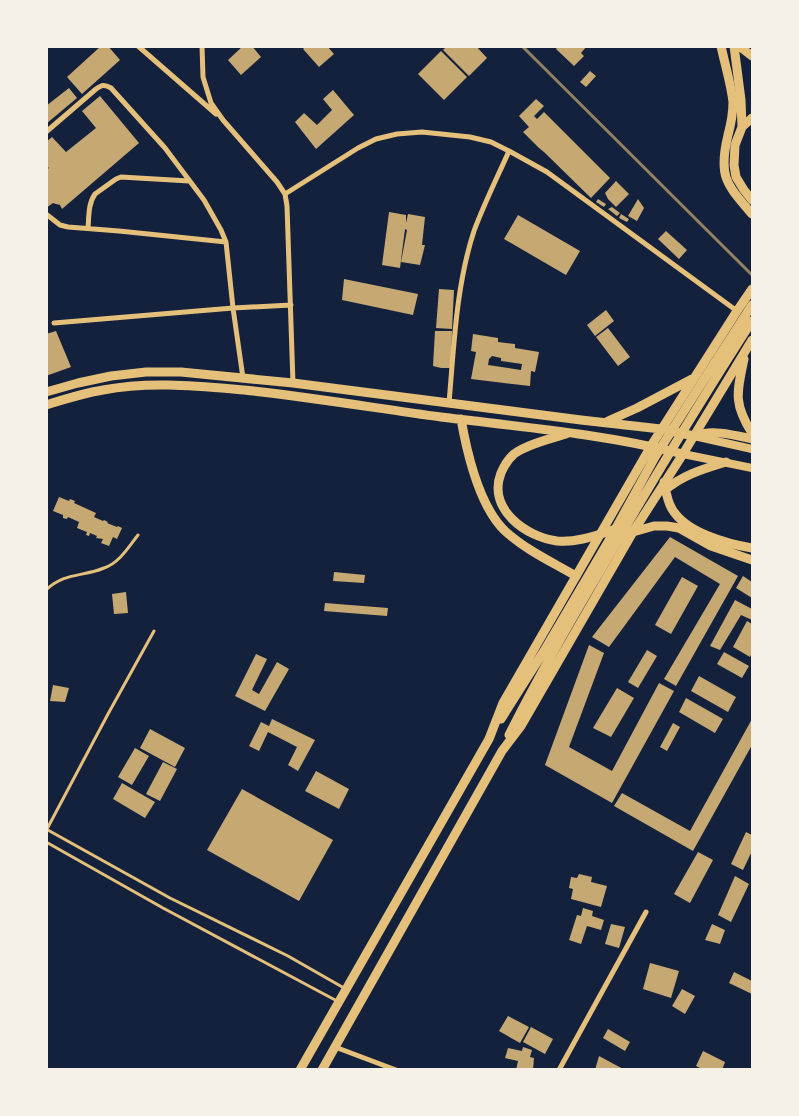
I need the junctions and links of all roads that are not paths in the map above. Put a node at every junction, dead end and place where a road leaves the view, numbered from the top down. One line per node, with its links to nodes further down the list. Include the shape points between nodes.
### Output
1 (138, 46): 7 (street)
2 (202, 46): 7 (street, via 203,77 211,103)
3 (721, 46): 15 (main road, via 733,103 723,167 730,189)
4 (736, 46): 5 (main road); 8 (main road)
5 (753, 56)
6 (753, 118): 8 (main road)
7 (223, 120): 12 (street)
8 (742, 127): 13 (main road, via 735,145 734,165 736,177)
9 (46, 132): 11 (street, via 101,85 106,85 165,148)
10 (509, 151): 12 (street, via 470,137 422,132 397,134 358,148); 22 (street, via 547,172); 32 (street, via 474,232 462,282)
11 (189, 181): 16 (street, via 116,179 92,197); 17 (street)
12 (285, 194): 19 (street)
13 (753, 200)
14 (46, 214): 16 (street, via 60,225)
15 (753, 214)
16 (88, 228): 17 (street)
17 (226, 242): 21 (street)
18 (753, 290): 22 (main road)
19 (291, 305): 21 (street); 30 (street)
20 (753, 305): 48 (main road, via 667,437)
21 (233, 308): 24 (street); 28 (street)
22 (737, 311): 29 (main road)
23 (753, 321): 27 (main road)
24 (54, 323)
25 (753, 340): 26 (main road)
26 (749, 352): 27 (main road); 38 (main road, via 737,400); 39 (main road)
27 (728, 359): 45 (main road)
28 (243, 378): 30 (main road); 31 (main road, via 146,372)
29 (694, 378): 35 (main road); 36 (main road)
30 (293, 383): 32 (main road)
31 (46, 392)
32 (449, 404): 35 (main road)
33 (46, 405): 34 (main road, via 105,389 177,385 296,396)
34 (461, 419): 37 (main road); 53 (main road, via 476,480 492,514 504,530 528,549)
35 (606, 422): 36 (main road)
36 (661, 429): 39 (main road); 41 (main road)
37 (569, 433): 41 (main road); 48 (main road, via 523,448 507,461 499,480 502,505 524,529 550,540 588,538)
38 (753, 433)
39 (694, 436): 40 (main road, via 711,433); 42 (main road); 43 (main road)
40 (753, 439)
41 (651, 446): 43 (main road); 53 (main road)
42 (753, 449)
43 (683, 454): 44 (main road); 47 (main road)
44 (726, 462): 46 (main road); 47 (main road, via 685,476)
45 (660, 467): 51 (main road, via 667,498 680,519 721,541); 55 (main road)
46 (753, 468)
47 (653, 501): 49 (main road)
48 (616, 529): 55 (main road)
49 (633, 532): 52 (main road, via 654,526 679,528 711,546); 58 (main road, via 521,726)
50 (138, 535): 54 (lane, via 122,556 105,568 55,581)
51 (753, 548)
52 (753, 560)
53 (576, 576): 57 (main road, via 503,703)
54 (46, 590)
55 (567, 619): 57 (main road); 58 (main road)
56 (154, 631): 59 (lane)
57 (489, 739): 62 (main road)
58 (502, 751): 64 (main road)
59 (47, 829): 62 (lane)
60 (46, 842): 63 (lane)
61 (646, 912): 68 (street)
62 (345, 989): 63 (main road)
63 (338, 1002): 65 (main road)
64 (335, 1047): 66 (main road); 67 (street)
65 (300, 1070)
66 (322, 1070)
67 (396, 1070)
68 (559, 1070)

